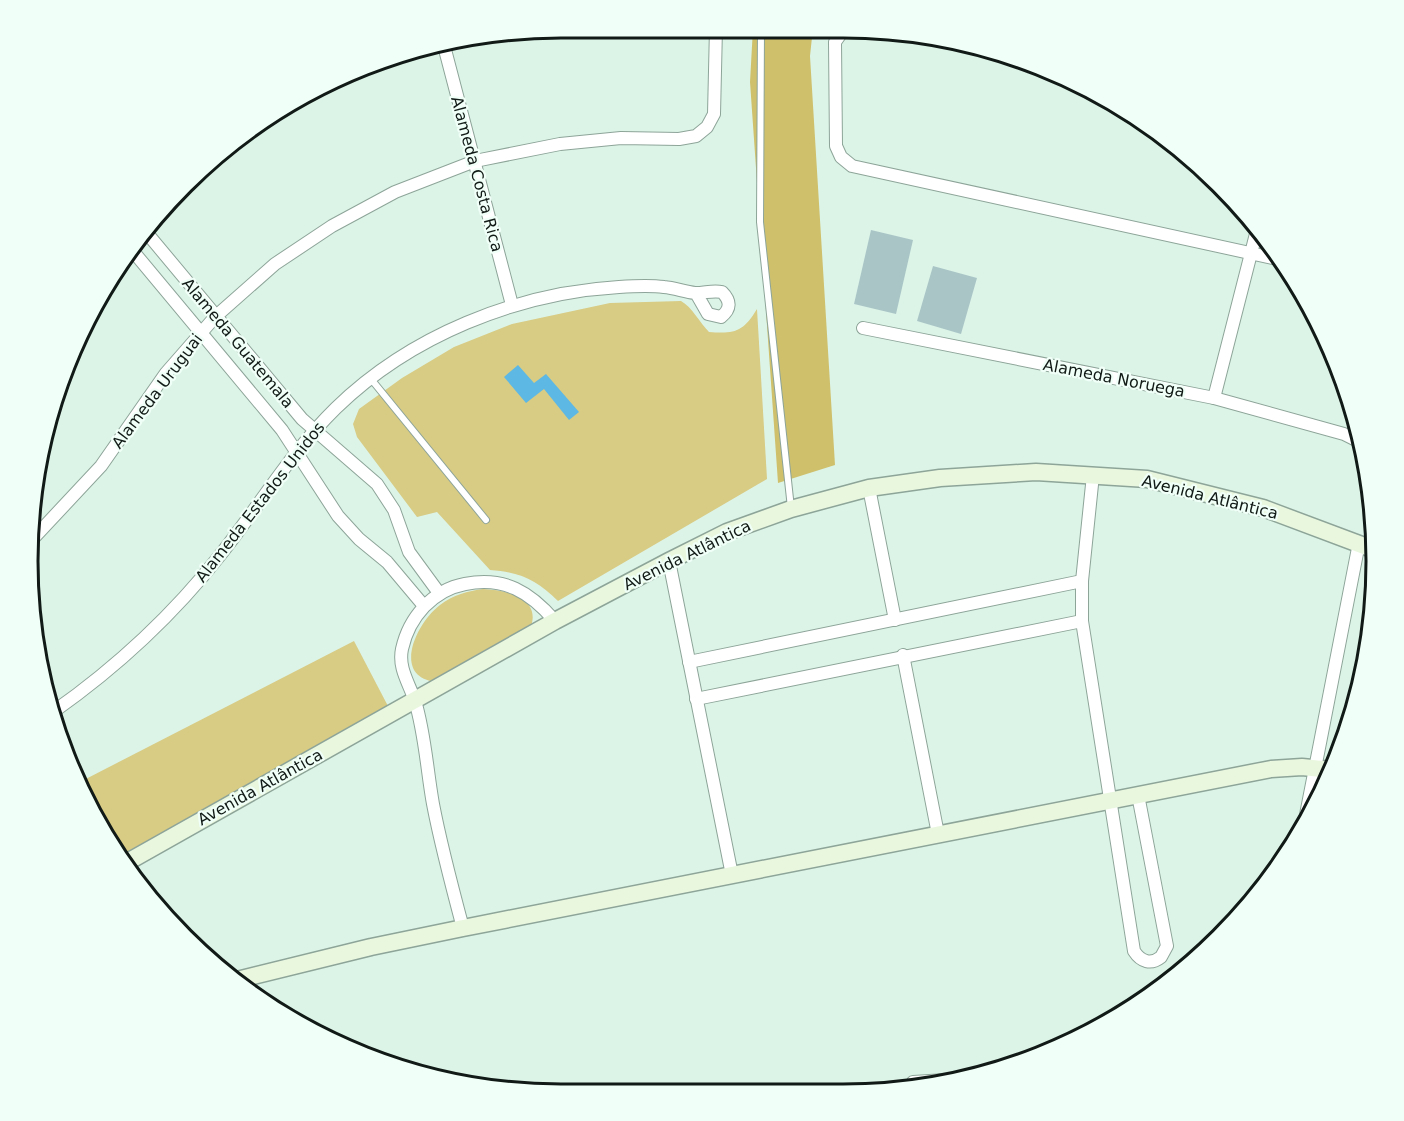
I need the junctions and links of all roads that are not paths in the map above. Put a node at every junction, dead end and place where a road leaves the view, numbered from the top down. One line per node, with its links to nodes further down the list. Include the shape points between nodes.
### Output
1 (716, 38): 5 (street, Alameda Uruguai, via 714,114 696,136 560,144)
2 (761, 38): 23 (lane, via 760,222)
3 (838, 38): 8 (street, via 836,146 852,166)
4 (445, 51): 5 (street, Alameda Costa Rica)
5 (475, 161): 12 (street, Alameda Costa Rica); 13 (street, Alameda Uruguai, via 395,192 332,226 275,264)
6 (150, 237): 13 (street, Alameda Guatemala)
7 (1255, 238): 8 (street)
8 (1251, 252): 10 (street); 17 (street)
9 (136, 255): 15 (street, Alameda Guatemala)
10 (1268, 256)
11 (696, 293): 12 (street, Alameda Estados Unidos, via 664,287 618,287)
12 (512, 305): 16 (street, Alameda Estados Unidos, via 415,349)
13 (215, 317): 15 (street, Alameda Uruguai); 18 (street, Alameda Guatemala)
14 (863, 328): 17 (street, Alameda Noruega)
15 (201, 333): 20 (street, Alameda Guatemala); 25 (street, Alameda Uruguai, via 166,373 101,466)
16 (371, 379): 18 (street, Alameda Estados Unidos); 24 (lane)
17 (1214, 398): 19 (street, Alameda Noruega)
18 (315, 431): 20 (street, Alameda Estados Unidos); 30 (street, Alameda Guatemala, via 377,484 394,510 409,552)
19 (1352, 438)
20 (296, 452): 31 (street, Alameda Guatemala, via 338,516 387,562); 39 (street, Alameda Estados Unidos, via 222,554 167,618 97,682)
21 (1093, 474): 22 (street, Avenida Atlântica, via 1036,472 951,477); 26 (street, Avenida Atlântica, via 1147,479 1251,505); 29 (street)
22 (869, 488): 23 (street, Avenida Atlântica); 32 (street)
23 (791, 509): 28 (street, Avenida Atlântica, via 728,532)
24 (486, 520)
25 (39, 533)
26 (1359, 543): 27 (street, Avenida Atlântica); 40 (street)
27 (1366, 546)
28 (669, 561): 33 (street, Avenida Atlântica); 36 (street)
29 (1082, 581): 32 (street); 34 (street)
30 (439, 593): 31 (street); 33 (street, via 483,580 507,584 526,592)
31 (424, 606): 38 (street, via 410,627 402,650 402,669)
32 (896, 620): 36 (street)
33 (555, 621): 38 (street, Avenida Atlântica)
34 (1082, 621): 35 (street); 42 (street)
35 (903, 655): 37 (street); 43 (street)
36 (689, 662): 37 (street)
37 (696, 699): 45 (street)
38 (414, 700): 44 (street, Avenida Atlântica); 46 (street, via 440,837)
39 (59, 709)
40 (1324, 768): 41 (street, via 1271,769)
41 (1138, 795): 42 (street); 42 (street, via 1167,946 1156,961 1143,961 1134,951)
42 (1109, 801): 43 (street)
43 (938, 834): 45 (street)
44 (132, 859)
45 (732, 875): 46 (street)
46 (463, 928): 47 (street)
47 (246, 978)

